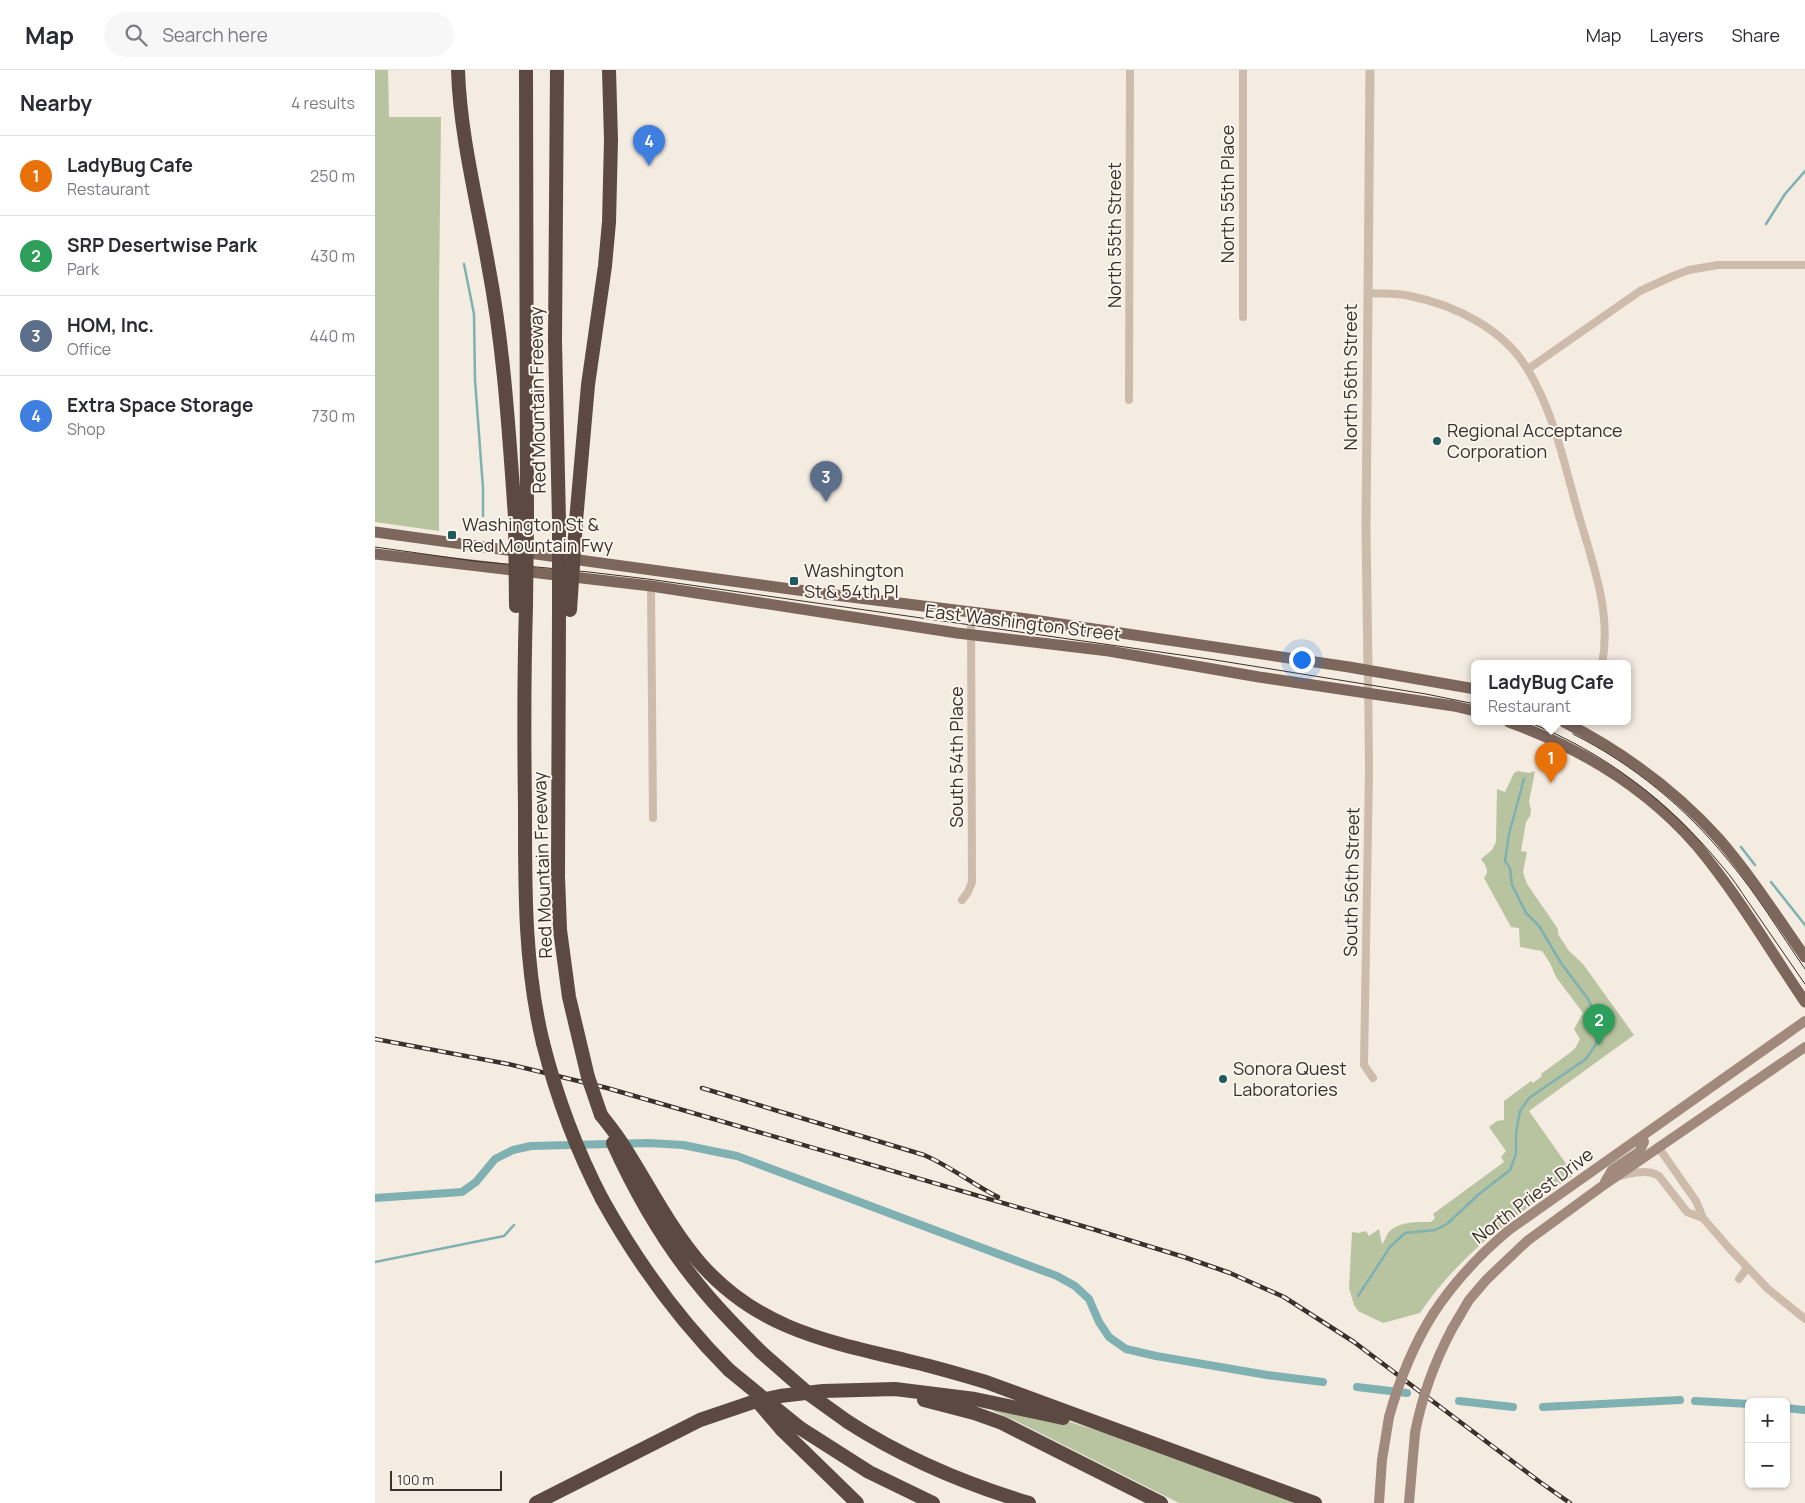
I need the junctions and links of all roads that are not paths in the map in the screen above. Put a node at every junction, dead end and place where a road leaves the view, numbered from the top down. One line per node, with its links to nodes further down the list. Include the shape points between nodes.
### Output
1 (458, 70): 13 (highway, via 464,131 497,320)
2 (526, 70): 13 (highway, Red Mountain Freeway)
3 (557, 70): 17 (highway, Red Mountain Freeway, bridge, via 555,341)
4 (609, 70): 17 (highway, bridge, via 609,222)
5 (1130, 70): 12 (street, North 55th Street)
6 (1243, 70): 10 (street, North 55th Place)
7 (1370, 70): 9 (street, North 56th Street)
8 (1805, 265): 11 (street, via 1718,266 1673,276 1640,291)
9 (1368, 293): 11 (street, via 1408,296 1469,317 1501,339); 21 (street, North 56th Street)
10 (1243, 317)
11 (1528, 370): 20 (street, via 1553,426 1598,580 1604,619)
12 (1129, 400)
13 (521, 517): 43 (highway, Red Mountain Freeway, bridge, via 526,921 531,976 543,1043 578,1149 622,1235 687,1325)
14 (375, 532): 18 (main road, East Washington Street)
15 (375, 554): 16 (main road, East Washington Street)
16 (651, 586): 19 (main road, East Washington Street); 27 (street)
17 (564, 610): 37 (highway, Red Mountain Freeway, bridge, via 559,703 560,930 581,1053 601,1115)
18 (971, 612): 19 (street, South 54th Place); 21 (main road, East Washington Street)
19 (972, 634): 23 (main road, East Washington Street); 28 (street, South 54th Place, via 971,882)
20 (1602, 660)
21 (1368, 670): 22 (main road, East Washington Street); 23 (street, North 56th Street)
22 (1471, 688)
23 (1368, 689): 24 (main road, East Washington Street); 33 (street, South 56th Street, via 1364,1065)
24 (1471, 710)
25 (1517, 725): 30 (main road, via 1598,763 1667,816 1714,868)
26 (1579, 725): 29 (main road, via 1671,792 1701,820 1744,870)
27 (653, 818)
28 (962, 900)
29 (1805, 957)
30 (1805, 1002)
31 (1805, 1021): 34 (main road, North Priest Drive)
32 (1805, 1047): 35 (main road, North Priest Drive)
33 (1373, 1078)
34 (1642, 1136): 38 (main road, via 1643,1146 1639,1152 1612,1170); 52 (main road, North Priest Drive, bridge, via 1499,1238 1462,1275 1433,1314 1408,1362 1389,1417)
35 (1659, 1148): 36 (main road, North Priest Drive); 39 (street, via 1696,1201)
36 (1618, 1176): 38 (main road, North Priest Drive); 39 (street, via 1654,1173 1687,1212)
37 (638, 1182): 45 (highway, via 710,1273 739,1299 781,1324 832,1342 986,1382); 49 (highway, Red Mountain Freeway, bridge, via 655,1224 694,1279 729,1320 809,1394 848,1422 925,1464)
38 (1601, 1187): 53 (main road, North Priest Drive, bridge, via 1527,1241 1469,1300 1436,1359 1420,1407)
39 (1703, 1218): 40 (street)
40 (1747, 1268): 41 (street); 42 (street)
41 (1739, 1279)
42 (1805, 1319)
43 (729, 1370): 47 (highway, bridge, via 782,1430); 48 (highway, Red Mountain Freeway, bridge, via 800,1428 869,1472)
44 (851, 1390): 45 (highway, via 895,1389 994,1402 1071,1420); 46 (highway, via 780,1396 711,1416); 50 (highway, via 939,1403 988,1418)
45 (1169, 1450): 51 (highway)
46 (536, 1503)
47 (857, 1503)
48 (933, 1503)
49 (1029, 1503)
50 (1161, 1503)
51 (1315, 1503)
52 (1379, 1503)
53 (1409, 1503)

